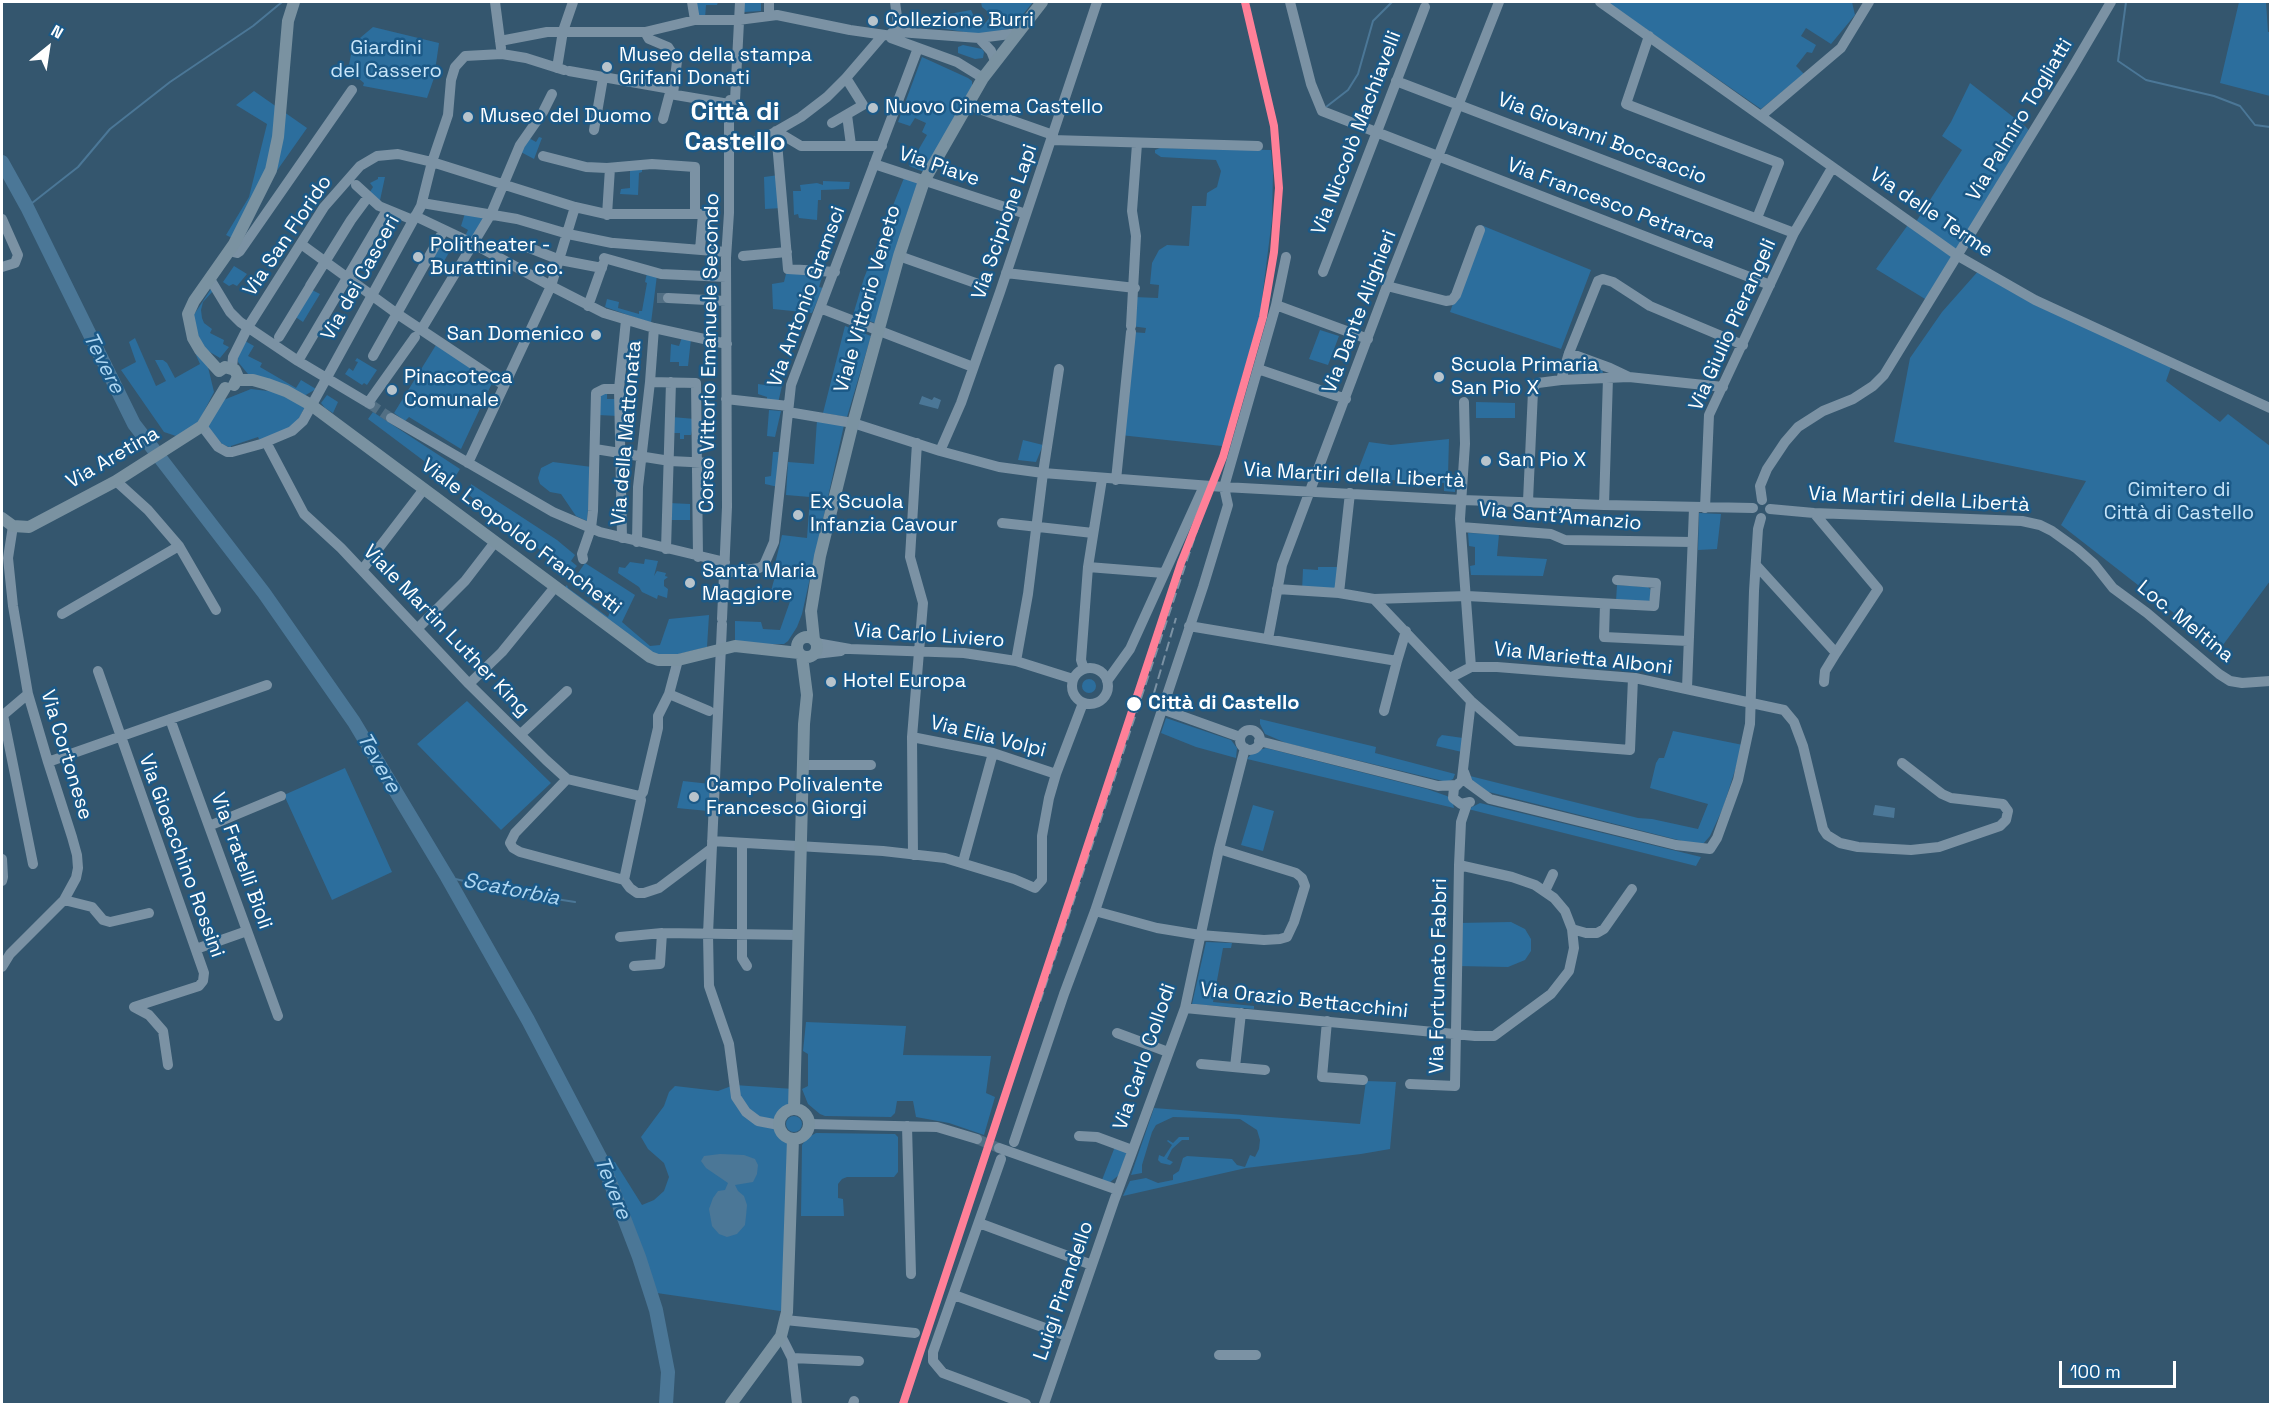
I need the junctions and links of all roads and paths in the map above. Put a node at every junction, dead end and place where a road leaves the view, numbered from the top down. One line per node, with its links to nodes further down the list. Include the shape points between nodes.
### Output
1 (294, 2): 82 (main road, via 288,21 276,151 256,203)
2 (495, 2): 25 (street)
3 (573, 2): 19 (street)
4 (692, 2): 17 (street)
5 (740, 2): 18 (street, Corso Vittorio Emanuele Secondo)
6 (769, 2): 16 (street)
7 (895, 2): 22 (street)
8 (1042, 2): 21 (main road, Viale Vittorio Veneto)
9 (1097, 2): 47 (street, Via Scipione Lapi)
10 (1290, 2): 46 (street, Via Francesco Petrarca, via 1322,111)
11 (1499, 2): 38 (street, Via Dante Alighieri)
12 (1600, 2): 23 (street, Via delle Terme)
13 (1869, 2): 41 (street, via 1841,48)
14 (2109, 4): 86 (street, Via Palmiro Togliatti)
15 (1425, 7): 33 (street, Via Niccolò Machiavelli)
16 (769, 16): 18 (street); 22 (street)
17 (695, 20): 18 (street); 20 (street)
18 (738, 20): 37 (street, Corso Vittorio Emanuele Secondo)
19 (563, 31): 20 (street); 25 (street); 29 (street)
20 (645, 32): 35 (street, via 650,39 668,47 677,61)
21 (1018, 33): 24 (street); 28 (main road, Viale Vittorio Veneto)
22 (891, 34): 24 (street); 26 (street, via 891,38); 31 (street)
23 (1649, 36): 41 (street, Via delle Terme); 71 (street, via 1626,104 1779,163)
24 (979, 38): 28 (street)
25 (500, 41): 27 (street)
26 (918, 48): 32 (street, via 957,62); 51 (street, Via Antonio Gramsci)
27 (502, 54): 29 (street, Via dei Casceri); 55 (street, Via dei Casceri, via 465,56 454,67 448,115)
28 (996, 60): 32 (main road, Viale Vittorio Veneto)
29 (561, 69): 30 (street, Via dei Casceri)
30 (603, 78): 35 (street, Via dei Casceri); 44 (street)
31 (846, 78): 40 (street, via 863,105); 45 (street, via 828,97)
32 (983, 78): 39 (main road, Viale Vittorio Veneto)
33 (1396, 81): 38 (street, Via Giovanni Boccaccio); 46 (street, Via Niccolò Machiavelli)
34 (352, 90): 82 (street, via 240,251)
35 (670, 92): 37 (street, Via dei Casceri); 42 (street)
36 (552, 94): 61 (street, via 520,145)
37 (732, 102): 49 (street, Corso Vittorio Emanuele Secondo)
38 (1460, 104): 54 (street, Via Dante Alighieri); 71 (street, Via Giovanni Boccaccio)
39 (968, 105): 47 (street); 60 (main road, Viale Vittorio Veneto)
40 (847, 115): 43 (street); 50 (street)
41 (1761, 115): 58 (street, Via delle Terme)
42 (663, 119)
43 (832, 123)
44 (594, 130)
45 (776, 131): 49 (street, via 761,140); 50 (street, via 801,146); 83 (street)
46 (1377, 132): 54 (street, Via Francesco Petrarca); 93 (street, Via Niccolò Machiavelli)
47 (1052, 138): 48 (street); 69 (street, Via Scipione Lapi)
48 (1137, 144): 52 (street); 102 (street, via 1132,211 1136,236)
49 (730, 145): 84 (street, Corso Vittorio Emanuele Secondo)
50 (851, 145): 51 (street)
51 (882, 146): 56 (street, Via Antonio Gramsci)
52 (1258, 146)
53 (543, 156): 57 (street, via 587,167)
54 (1439, 156): 98 (street, Via Francesco Petrarca); 101 (street, Via Dante Alighieri)
55 (432, 162): 59 (street, Via San Florido, via 402,155 377,156 360,166); 61 (street, Via San Florido); 63 (street, Via dei Casceri)
56 (874, 164): 60 (street, Via Piave); 92 (street, Via Antonio Gramsci)
57 (610, 168): 67 (street); 68 (street, via 652,164 695,167)
58 (1832, 168): 75 (street, Via Giulio Pierangeli); 86 (street, Via delle Terme)
59 (351, 181): 62 (street); 78 (street, Via San Florido, via 324,207)
60 (924, 182): 69 (street, Via Piave, via 966,191); 85 (main road, Viale Vittorio Veneto)
61 (505, 183): 64 (street, Via San Florido); 66 (street)
62 (368, 197): 65 (street); 89 (street)
63 (422, 203): 66 (street); 70 (street, Via dei Casceri)
64 (575, 207): 67 (street, Via San Florido); 76 (street)
65 (387, 210): 70 (street); 97 (street)
66 (491, 214): 76 (street); 79 (street)
67 (607, 214): 68 (street, Via San Florido)
68 (699, 214): 81 (street)
69 (1026, 214): 94 (street, Via Scipione Lapi)
70 (414, 218): 73 (street); 103 (street, Via dei Casceri)
71 (1757, 218): 75 (street, Via Giovanni Boccaccio)
72 (2, 219): 91 (street, via 18,255 15,263)
73 (444, 230): 79 (street); 109 (street)
74 (1480, 230): 101 (street, via 1452,300)
75 (1794, 233): 98 (street, Via Giulio Pierangeli)
76 (568, 234): 77 (street); 88 (street)
77 (611, 243): 81 (street); 90 (street)
78 (301, 244): 89 (street); 111 (street, Via San Florido)
79 (474, 244): 99 (street); 113 (street)
80 (522, 245): 88 (street)
81 (700, 250): 84 (street)
82 (229, 251): 96 (main road)
83 (787, 252): 84 (street); 92 (street, via 788,269)
84 (732, 256): 95 (street, Corso Vittorio Emanuele Secondo)
85 (899, 256): 100 (street); 114 (main road, Viale Vittorio Veneto)
86 (1958, 256): 141 (street, Via delle Terme, via 2035,300); 168 (street, Via Palmiro Togliatti, via 1873,387 1822,411 1798,427 1785,442 1760,486)
87 (1286, 257): 106 (street)
88 (560, 260): 90 (street); 99 (street)
89 (324, 262): 97 (street); 116 (street)
90 (603, 263): 95 (street, via 616,261 661,274); 107 (street)
91 (2, 267)
92 (835, 272): 108 (street, Via Antonio Gramsci)
93 (1323, 272)
94 (1006, 273): 102 (street); 122 (street, Via Scipione Lapi)
95 (726, 277): 105 (street, Corso Vittorio Emanuele Secondo)
96 (210, 279): 111 (street, via 230,312); 123 (main road, via 194,301 188,318 200,350)
97 (347, 279): 103 (street); 121 (street)
98 (1770, 285): 118 (street, Via Giulio Pierangeli)
99 (550, 286): 107 (street); 133 (street)
100 (984, 286)
101 (1387, 286): 115 (street, Via Dante Alighieri)
102 (1135, 288): 158 (street)
103 (372, 297): 109 (street); 127 (street, Via dei Casceri)
104 (668, 298): 105 (street)
105 (726, 301): 117 (street, Corso Vittorio Emanuele Secondo)
106 (1276, 305): 115 (street); 125 (street)
107 (588, 306): 110 (street)
108 (820, 308): 114 (street); 142 (street, Via Antonio Gramsci, via 791,386)
109 (396, 314): 113 (street); 120 (street)
110 (626, 320): 112 (street); 136 (street)
111 (248, 327): 116 (street); 123 (street, Via San Florido)
112 (654, 328): 117 (street); 131 (street, Via della Mattonata)
113 (419, 332): 127 (street, via 369,404); 133 (street)
114 (879, 332): 122 (street); 144 (main road, Viale Vittorio Veneto)
115 (1368, 339): 138 (street, Via Dante Alighieri)
116 (277, 340): 121 (street)
117 (727, 344): 137 (street, Corso Vittorio Emanuele Secondo)
118 (1743, 345): 119 (street, via 1650,306 1603,279 1598,281); 134 (street, Via Giulio Pierangeli)
119 (1569, 353): 126 (street); 130 (street)
120 (374, 356)
121 (297, 361): 127 (street)
122 (973, 367): 149 (street, Via Scipione Lapi)
123 (225, 369): 129 (main road, via 237,373); 135 (main road, via 217,381)
124 (1059, 369): 156 (street)
125 (1258, 369): 138 (street); 163 (street)
126 (1629, 377): 128 (street); 134 (street)
127 (327, 378): 140 (street, Via dei Casceri)
128 (1608, 378): 130 (street); 170 (street)
129 (237, 380): 135 (main road, via 234,386); 140 (main road, Viale Leopoldo Franchetti, via 267,384)
130 (1561, 380): 169 (street, via 1538,383 1533,391)
131 (650, 382): 132 (street); 151 (street, Via della Mattonata)
132 (669, 382): 152 (street); 154 (street, via 696,383)
133 (504, 385): 153 (street)
134 (1723, 387): 171 (street, Via Giulio Pierangeli, via 1709,415)
135 (225, 388): 145 (main road, Via Aretina)
136 (620, 389): 148 (street, via 596,393); 150 (street)
137 (726, 399): 142 (street, Via Martiri della Libertà); 193 (street, Corso Vittorio Emanuele Secondo)
138 (1346, 399): 165 (street, Via Dante Alighieri)
139 (1464, 402): 167 (street)
140 (311, 405): 146 (street, Via dei Casceri, via 298,427); 164 (main road, Viale Leopoldo Franchetti)
141 (2271, 408)
142 (788, 409): 144 (street, Via Martiri della Libertà); 193 (street, Via Antonio Gramsci, via 774,542 759,568)
143 (391, 418): 153 (street)
144 (853, 423): 147 (street, Via Martiri della Libertà); 211 (main road, Viale Vittorio Veneto, via 820,556)
145 (202, 426): 146 (street, Via dei Casceri, via 218,447 227,452); 159 (main road, Via Aretina)
146 (266, 442): 194 (street, Viale Martin Luther King, via 304,514)
147 (917, 443): 149 (street, Via Martiri della Libertà); 213 (street, via 910,557 923,603)
148 (595, 449): 150 (street); 181 (street)
149 (940, 451): 156 (street, Via Martiri della Libertà, via 999,467)
150 (620, 453): 151 (street); 160 (street)
151 (640, 456): 152 (street); 162 (street, Via della Mattonata)
152 (670, 460): 154 (street); 188 (street)
153 (468, 463): 181 (street, via 532,501)
154 (696, 463): 155 (street); 189 (street)
155 (711, 463)
156 (1042, 473): 157 (street, Via Martiri della Libertà); 179 (street)
157 (1102, 478): 158 (street, Via Martiri della Libertà); 182 (street)
158 (1116, 480): 161 (street, Via Martiri della Libertà)
159 (116, 481): 178 (main road, Via Aretina, via 39,523); 187 (street)
160 (622, 486): 162 (street); 183 (street)
161 (1204, 486): 163 (street, Via Martiri della Libertà); 195 (street)
162 (638, 487): 185 (street, Via della Mattonata)
163 (1224, 487): 165 (street, Via Martiri della Libertà); 206 (street, via 1228,505)
164 (424, 489): 184 (main road, Viale Leopoldo Franchetti); 194 (street)
165 (1310, 491): 166 (street, Via Martiri della Libertà); 199 (street, Via Dante Alighieri)
166 (1350, 493): 167 (street, Via Martiri della Libertà); 200 (street)
167 (1462, 500): 169 (street, Via Martiri della Libertà); 180 (street)
168 (1762, 500): 172 (street); 173 (street)
169 (1528, 501): 170 (street, Via Martiri della Libertà)
170 (1604, 506): 171 (street, Via Martiri della Libertà)
171 (1699, 508): 172 (street, Via Martiri della Libertà); 186 (street)
172 (1752, 508): 176 (street)
173 (1770, 509): 174 (street, Via Martiri della Libertà); 176 (street)
174 (1814, 513): 198 (street, Via Martiri della Libertà, via 2022,521 2040,525 2077,549); 214 (street, via 1878,589)
175 (2, 518): 178 (main road)
176 (1761, 518): 191 (street)
177 (1002, 523): 179 (street)
178 (13, 526): 231 (street, Via Cortonese, via 8,558)
179 (1035, 527): 182 (street); 216 (street)
180 (1461, 527): 186 (street, Via Sant'Amanzio, via 1551,534 1565,540); 201 (street)
181 (591, 528): 183 (street); 190 (street)
182 (1093, 533): 192 (street)
183 (622, 538): 185 (street)
184 (495, 542): 197 (main road, Viale Leopoldo Franchetti); 207 (street, via 465,581)
185 (637, 542): 188 (street)
186 (1692, 542): 210 (street)
187 (179, 546): 204 (street); 205 (street)
188 (666, 549): 189 (street)
189 (698, 557): 193 (street)
190 (583, 559)
191 (1756, 565): 214 (street); 235 (street)
192 (1088, 567): 195 (street); 219 (street, via 1081,660)
193 (724, 568): 212 (street, Corso Vittorio Emanuele Secondo)
194 (362, 570): 207 (street, Viale Martin Luther King)
195 (1164, 573): 224 (street, via 1130,650)
196 (1617, 580): 203 (street, via 1656,583 1654,606)
197 (555, 587): 215 (main road, Viale Leopoldo Franchetti, via 650,657); 227 (street)
198 (2113, 588): 225 (street, Loc. Meltina, via 2230,681)
199 (1277, 589): 200 (street); 209 (street, Via Dante Alighieri)
200 (1340, 593): 202 (street)
201 (1467, 596): 202 (street); 203 (street); 218 (street)
202 (1374, 599): 208 (street)
203 (1605, 603): 210 (street, via 1604,637)
204 (216, 610)
205 (62, 614)
206 (1189, 626): 209 (street); 236 (street)
207 (417, 628): 227 (street, Viale Martin Luther King)
208 (1407, 631): 217 (street); 221 (street)
209 (1268, 639): 217 (street)
210 (1688, 641): 229 (street)
211 (807, 648): 212 (main road, Viale Leopoldo Franchetti); 213 (street, Via Carlo Liviero); 250 (main road, Viale Vittorio Veneto)
212 (721, 649): 215 (main road, Viale Leopoldo Franchetti); 264 (street, Corso Vittorio Emanuele Secondo)
213 (920, 651): 216 (street, Via Carlo Liviero); 243 (street)
214 (1836, 653): 226 (street)
215 (678, 660): 232 (street)
216 (1016, 661): 223 (street, Via Carlo Liviero)
217 (1397, 661): 238 (street)
218 (1471, 668): 221 (street, Via Marietta Alboni); 222 (street, Via Marietta Alboni, via 1497,666)
219 (1084, 669): 223 (street); 224 (street, via 1099,670)
220 (98, 671): 242 (street, Via Gioacchino Rossini)
221 (1450, 678): 233 (street)
222 (1633, 678): 229 (street, Via Marietta Alboni); 233 (street, via 1630,750 1517,741)
223 (1073, 679): 234 (street, via 1074,696)
224 (1107, 681): 234 (street, via 1103,699)
225 (2271, 681)
226 (1824, 682)
227 (470, 684): 241 (street, Viale Martin Luther King)
228 (267, 685): 240 (street)
229 (1687, 688): 235 (street, Via Marietta Alboni)
230 (567, 691): 241 (street)
231 (28, 694): 239 (street); 248 (street, Via Cortonese)
232 (669, 694): 237 (street); 257 (street, via 660,709)
233 (1471, 701): 254 (street)
234 (1083, 703): 252 (street)
235 (1750, 703): 249 (street, via 1784,710 1794,722 1823,829 1840,843 1911,850 1939,847 2000,826 2006,820 2008,811 2003,804 1951,798); 259 (street, via 1749,734 1738,780 1710,849 1676,845)
236 (1162, 709): 244 (street); 278 (street)
237 (710, 711)
238 (1384, 711)
239 (2, 716): 270 (street)
240 (170, 718): 242 (street); 262 (street, Via Fratelli Bioli)
241 (521, 734): 253 (street, Viale Martin Luther King)
242 (120, 737): 248 (street); 288 (street, Via Gioacchino Rossini)
243 (912, 737): 247 (street, Via Elia Volpi); 267 (street)
244 (1240, 737): 245 (street, via 1247,730 1253,731); 246 (street)
245 (1259, 741): 246 (street, via 1254,748); 255 (street)
246 (1245, 748): 266 (street, Via Carlo Collodi)
247 (993, 753): 252 (street, Via Elia Volpi); 269 (street)
248 (48, 762): 277 (street, Via Cortonese, via 77,855 76,878)
249 (1902, 763)
250 (804, 765): 251 (street); 265 (main road, Viale Vittorio Veneto)
251 (871, 765)
252 (1056, 774): 269 (street, via 1042,836 1042,880 1035,888)
253 (567, 778): 257 (street, Viale Martin Luther King); 273 (street, via 514,833 510,843 520,852)
254 (1464, 785): 255 (street); 258 (street, via 1453,791); 259 (street); 260 (street, via 1474,796)
255 (1438, 786): 258 (street)
256 (281, 796): 262 (street)
257 (639, 796): 273 (street)
258 (1454, 799): 260 (street, via 1461,804); 261 (street, Via Fortunato Fabbri)
259 (1490, 799): 260 (street)
260 (1469, 803): 261 (street, Via Fortunato Fabbri)
261 (1461, 822): 271 (street, Via Fortunato Fabbri)
262 (209, 826): 281 (street, Via Fratelli Bioli)
263 (742, 843): 264 (street); 265 (street); 284 (street)
264 (712, 845): 273 (street, via 659,888 637,893); 283 (street, Corso Vittorio Emanuele Secondo)
265 (801, 848): 267 (street); 285 (main road, Viale Vittorio Veneto)
266 (1219, 849): 286 (street, Via Carlo Collodi); 286 (street, via 1296,873 1305,886 1287,937)
267 (913, 855): 269 (street)
268 (2, 859): 274 (street)
269 (963, 862)
270 (33, 864)
271 (1459, 865): 276 (street, via 1512,877); 297 (street, Via Fortunato Fabbri)
272 (1553, 874): 276 (street)
273 (624, 880)
274 (2, 881)
275 (1632, 889): 280 (street, via 1597,933)
276 (1545, 891): 280 (street, via 1566,911)
277 (64, 900): 279 (street, via 92,907 110,922); 291 (street, Via Cortonese)
278 (1095, 912): 286 (street); 312 (street)
279 (149, 913)
280 (1572, 928): 297 (street, Via Orazio Bettacchini, via 1574,948 1569,971 1551,994 1494,1036)
281 (247, 930): 288 (street); 294 (street, Via Fratelli Bioli)
282 (662, 933): 283 (street); 287 (street); 289 (street, via 660,964)
283 (708, 934): 284 (street); 307 (street, Corso Vittorio Emanuele Secondo, via 709,986 729,1044 736,1097 758,1121)
284 (743, 934): 285 (street); 290 (street, via 742,958)
285 (799, 935): 305 (main road, Viale Vittorio Veneto)
286 (1200, 935): 292 (street, Via Carlo Collodi)
287 (620, 937)
288 (196, 949): 299 (street, Via Gioacchino Rossini, via 204,973 199,986 134,1007 149,1015 163,1031)
289 (634, 966)
290 (747, 966)
291 (2, 967)
292 (1185, 1008): 293 (street, Via Orazio Bettacchini); 298 (street, Via Carlo Collodi)
293 (1241, 1013): 295 (street, Via Orazio Bettacchini); 301 (street)
294 (278, 1016)
295 (1327, 1021): 297 (street, Via Orazio Bettacchini); 303 (street, via 1322,1077)
296 (1117, 1033): 298 (street)
297 (1455, 1034): 304 (street, Via Fortunato Fabbri, via 1455,1086)
298 (1168, 1052): 313 (street, Via Carlo Collodi)
299 (168, 1065)
300 (1201, 1065): 301 (street)
301 (1235, 1067): 302 (street)
302 (1265, 1070)
303 (1363, 1080)
304 (1410, 1084)
305 (794, 1109): 306 (main road, via 804,1113); 307 (main road, via 782,1115)
306 (809, 1124): 308 (street); 310 (main road, via 805,1135)
307 (779, 1125): 310 (main road, via 783,1134)
308 (907, 1125): 311 (street, via 937,1127); 317 (street)
309 (1079, 1136): 313 (street, via 1097,1137)
310 (792, 1139): 319 (main road)
311 (976, 1139)
312 (1014, 1143)
313 (1132, 1150): 314 (street, Via Carlo Collodi)
314 (1118, 1190): 315 (street, via 1023,1156 1000,1154); 316 (street, Luigi Pirandello)
315 (979, 1223): 316 (street); 318 (street)
316 (1092, 1265): 322 (street, Luigi Pirandello)
317 (911, 1274)
318 (954, 1295): 322 (street); 329 (street, via 933,1352 937,1368)
319 (785, 1320): 320 (street); 321 (main road)
320 (915, 1333)
321 (781, 1336): 325 (street); 327 (main road)
322 (1067, 1336): 330 (street, Luigi Pirandello)
323 (1219, 1355): 324 (street)
324 (1256, 1355)
325 (792, 1358): 326 (street); 328 (street)
326 (859, 1361)
327 (731, 1404)
328 (797, 1404)
329 (1026, 1404)
330 (1044, 1404)

